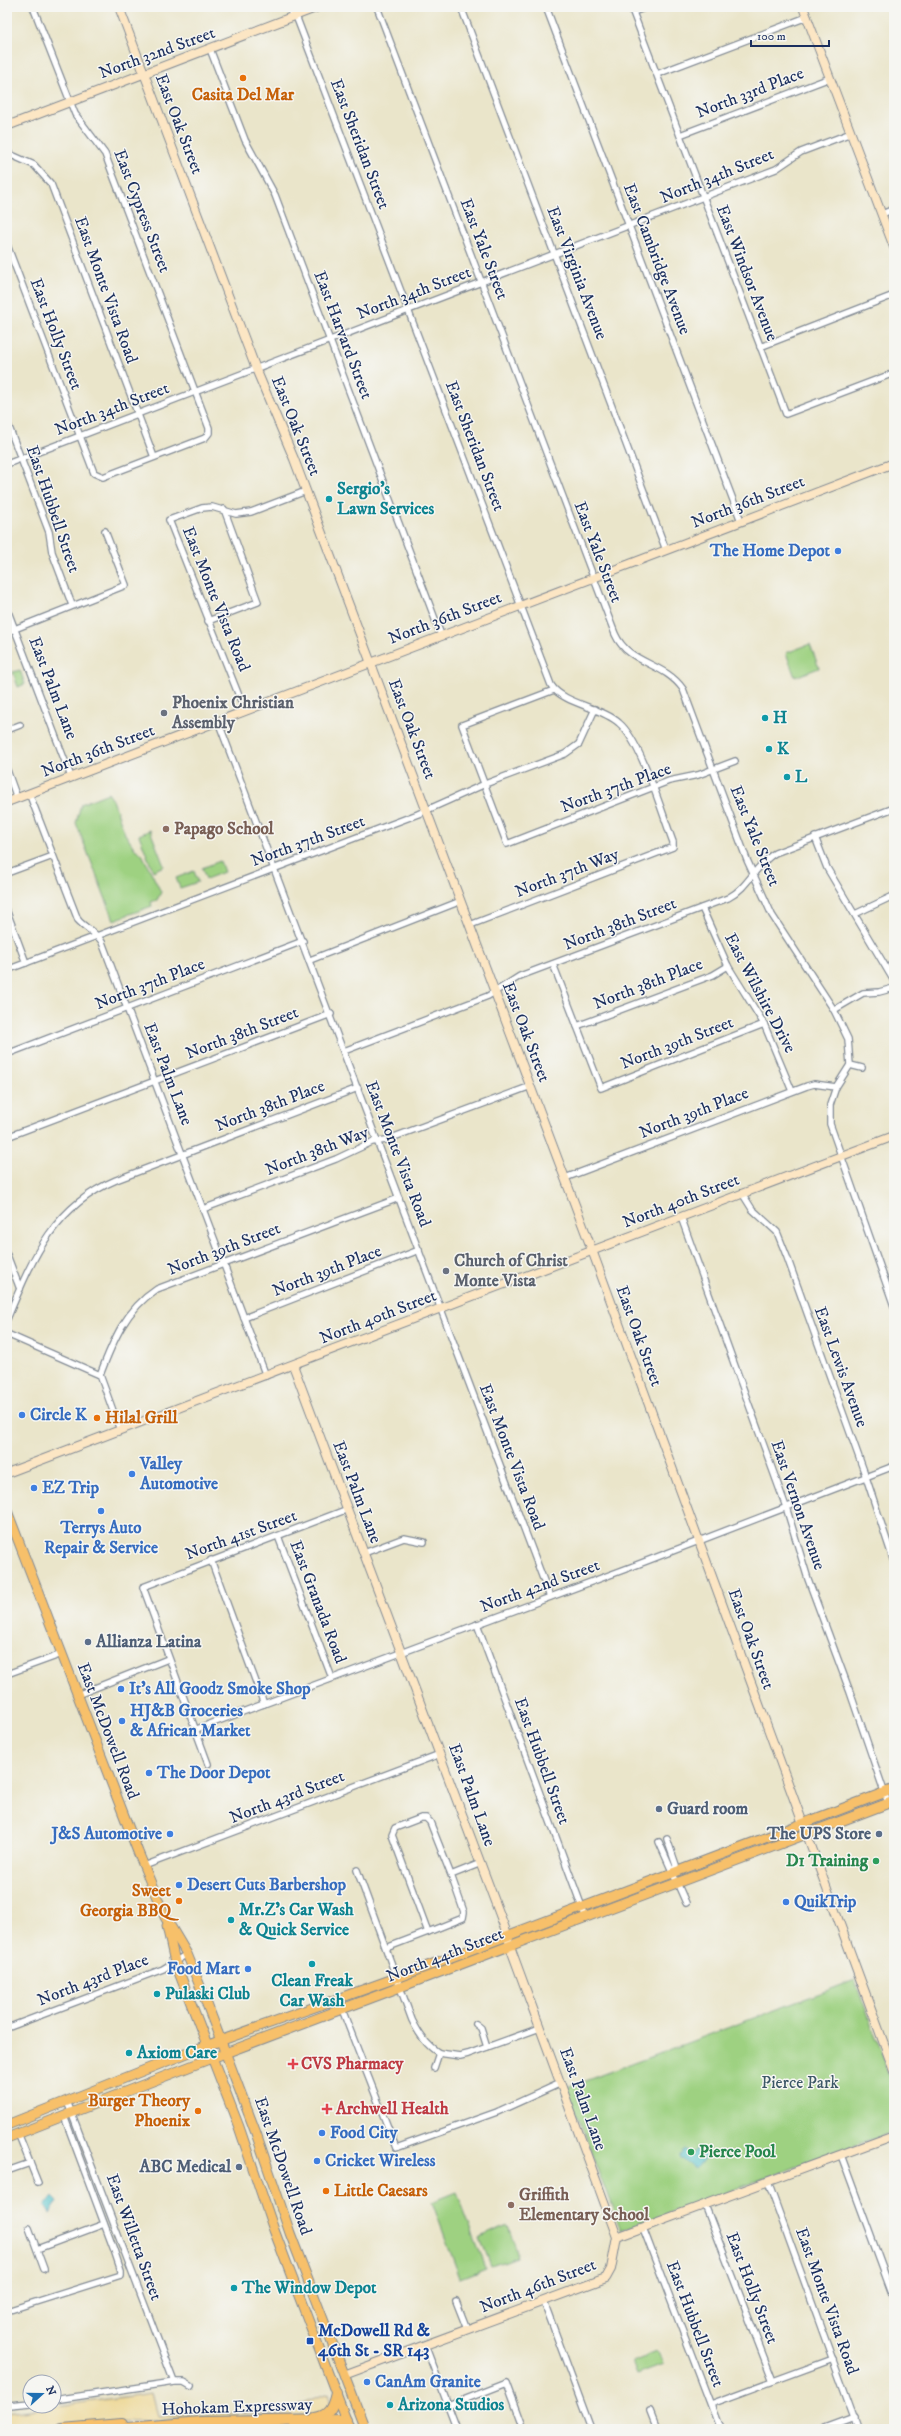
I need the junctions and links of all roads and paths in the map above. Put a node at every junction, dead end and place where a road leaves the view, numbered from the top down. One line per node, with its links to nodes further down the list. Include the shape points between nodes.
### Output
1 (33, 7): 17 (street, East Cypress Street)
2 (119, 7): 14 (street, East Oak Street)
3 (289, 7): 11 (street, East Sheridan Street)
4 (318, 7): 11 (street, North 32nd Street)
5 (377, 7): 29 (street, East Yale Street)
6 (461, 7): 28 (street, East Virginia Avenue)
7 (546, 7): 25 (street, East Cambridge Avenue)
8 (648, 7): 10 (street)
9 (803, 7): 12 (street)
10 (632, 10): 15 (street, East Windsor Avenue)
11 (294, 16): 13 (street, North 32nd Street); 31 (street, East Sheridan Street)
12 (807, 17): 15 (street); 16 (street)
13 (210, 49): 14 (street, North 32nd Street); 32 (street, East Harvard Street, via 245,140 275,195)
14 (144, 74): 17 (street, North 32nd Street); 34 (street, East Oak Street)
15 (657, 74): 20 (street, East Windsor Avenue)
16 (830, 78): 19 (street); 20 (street, North 33rd Place)
17 (70, 102): 18 (street, North 32nd Street); 36 (street, East Cypress Street, via 82,126 97,140 105,154)
18 (7, 126)
19 (851, 133): 22 (street, North 34th Street, via 801,152 781,168); 24 (street)
20 (680, 135): 22 (street, East Windsor Avenue)
21 (7, 153): 37 (street, East Monte Vista Road, via 34,164 50,184)
22 (703, 197): 25 (street, North 34th Street); 33 (street, East Windsor Avenue)
23 (894, 209): 24 (street)
24 (882, 214): 27 (street)
25 (629, 226): 28 (street, North 34th Street); 46 (street, East Cambridge Avenue)
26 (7, 245): 39 (street, East Holly Street)
27 (894, 247)
28 (554, 254): 29 (street, North 34th Street); 48 (street, East Virginia Avenue)
29 (482, 282): 31 (street, North 34th Street); 49 (street, East Yale Street)
30 (894, 295): 33 (street)
31 (408, 310): 32 (street, North 34th Street); 51 (street, East Sheridan Street)
32 (330, 341): 34 (street, North 34th Street); 56 (street, East Harvard Street)
33 (760, 346): 35 (street, East Windsor Avenue, via 786,414)
34 (256, 369): 36 (street, North 34th Street); 44 (street, East Oak Street)
35 (894, 373)
36 (196, 392): 37 (street, North 34th Street); 40 (street, East Cypress Street, via 209,433 205,438)
37 (137, 414): 39 (street, North 34th Street); 40 (street, East Monte Vista Road)
38 (7, 422): 41 (street, East Hubbell Street)
39 (80, 436): 40 (street, East Holly Street, via 94,474 98,477); 41 (street, North 34th Street)
40 (154, 457)
41 (21, 459): 43 (street, North 34th Street); 50 (street, East Hubbell Street, via 49,532 52,552)
42 (894, 462): 46 (street, North 36th Street)
43 (7, 464)
44 (306, 491): 45 (street, via 251,512 236,514); 57 (street, East Oak Street)
45 (224, 509): 53 (street, via 258,602); 53 (street, East Monte Vista Road, via 202,508 169,520)
46 (741, 521): 48 (street, North 36th Street)
47 (105, 531): 50 (street, via 126,585)
48 (666, 550): 49 (street, North 36th Street)
49 (593, 578): 51 (street, North 36th Street); 65 (street, East Yale Street, via 618,642 630,654 673,676 683,689)
50 (72, 605): 54 (street)
51 (520, 606): 56 (street, North 36th Street); 58 (street, East Sheridan Street)
52 (7, 609): 54 (street, East Palm Lane)
53 (208, 621): 60 (street, East Monte Vista Road)
54 (15, 628): 55 (street); 67 (street, East Palm Lane)
55 (7, 632)
56 (441, 636): 57 (street, North 36th Street)
57 (371, 662): 60 (street, North 36th Street); 74 (street, East Oak Street)
58 (554, 690): 59 (street); 68 (street, via 462,725)
59 (594, 709): 68 (street, North 37th Street, via 579,744 573,750); 69 (street, via 613,718 627,730)
60 (244, 711): 61 (street, North 36th Street)
61 (218, 721): 67 (street, North 36th Street); 77 (street, East Monte Vista Road)
62 (20, 725): 63 (street)
63 (7, 730)
64 (735, 761): 65 (street, North 37th Place)
65 (713, 769): 69 (street, North 37th Place); 79 (street, East Yale Street)
66 (7, 770): 71 (street)
67 (71, 777): 70 (street, North 36th Street)
68 (485, 784): 69 (street, North 37th Place, via 507,844); 74 (street, North 37th Street)
69 (652, 788): 85 (street, North 37th Way, via 673,847)
70 (29, 793): 71 (street, North 36th Street); 76 (street)
71 (17, 798): 72 (street, North 36th Street)
72 (7, 802)
73 (894, 808): 75 (street, North 38th Street)
74 (426, 810): 77 (street, North 37th Street); 81 (street, East Oak Street)
75 (815, 838): 79 (street, North 38th Street, via 771,855); 84 (street, via 826,868)
76 (53, 856): 78 (street); 86 (street, via 78,920 89,932)
77 (275, 868): 86 (street, North 37th Street); 87 (street, East Monte Vista Road)
78 (7, 873)
79 (753, 873): 82 (street, North 38th Street, via 748,883 735,894); 97 (street, East Yale Street, via 772,915)
80 (891, 897): 84 (street)
81 (461, 901): 85 (street, East Oak Street); 88 (street)
82 (702, 908): 90 (street, North 38th Street); 91 (street, East Wilshire Drive)
83 (7, 912): 89 (street)
84 (855, 914): 93 (street)
85 (470, 926): 95 (street, East Oak Street)
86 (98, 935): 89 (street, North 37th Street); 96 (street, East Palm Lane)
87 (303, 941): 88 (street, East Monte Vista Road); 96 (street, North 37th Place)
88 (310, 960): 98 (street, East Monte Vista Road)
89 (26, 963): 92 (street, North 37th Street)
90 (553, 964): 95 (street, North 38th Street, via 520,976); 100 (street)
91 (728, 966): 99 (street, East Wilshire Drive); 100 (street, North 38th Place, via 713,975)
92 (7, 970)
93 (894, 982)
94 (894, 988): 97 (street, via 863,993)
95 (495, 992): 101 (street, North 38th Street); 106 (street, East Oak Street)
96 (127, 1008): 102 (street, North 37th Place); 105 (street, East Palm Lane)
97 (834, 1010): 103 (street, East Yale Street, via 848,1039)
98 (331, 1014): 101 (street, East Monte Vista Road); 105 (street, North 38th Street)
99 (764, 1024): 100 (street, North 39th Street, via 601,1088); 109 (street, East Wilshire Drive)
100 (577, 1026)
101 (344, 1051): 108 (street, East Monte Vista Road)
102 (7, 1054)
103 (850, 1065): 104 (street); 107 (street)
104 (862, 1068)
105 (155, 1081): 111 (street, North 38th Street); 113 (street, East Palm Lane)
106 (530, 1086): 112 (street, North 38th Way); 115 (street, East Oak Street)
107 (836, 1087): 109 (street, North 39th Place, via 814,1084); 114 (street, via 829,1117)
108 (358, 1088): 112 (street, East Monte Vista Road); 113 (street, North 38th Place)
109 (792, 1091): 115 (street, North 39th Place)
110 (894, 1136): 114 (street, North 40th Street)
111 (7, 1137)
112 (378, 1141): 117 (street, East Monte Vista Road); 118 (street, North 38th Way)
113 (182, 1154): 118 (street, East Palm Lane); 124 (street, North 38th Place, via 103,1186 77,1203 48,1232)
114 (840, 1156): 116 (street, North 40th Street); 125 (street)
115 (565, 1178): 121 (street, East Oak Street)
116 (742, 1193): 119 (street, North 40th Street); 136 (street, East Lewis Avenue, via 752,1209 777,1232)
117 (399, 1198): 120 (street, East Monte Vista Road); 123 (street, North 39th Street)
118 (203, 1209): 123 (street, East Palm Lane)
119 (681, 1217): 121 (street, North 40th Street); 137 (street, East Vernon Avenue)
120 (419, 1250): 126 (street, East Monte Vista Road); 127 (street, North 39th Place)
121 (592, 1251): 126 (street, North 40th Street); 142 (street, East Oak Street)
122 (7, 1255): 124 (street)
123 (224, 1264): 127 (street, East Palm Lane); 131 (street, North 39th Street, via 172,1282 145,1297 134,1307 116,1334)
124 (20, 1289): 128 (street, North 38th Place)
125 (894, 1306)
126 (442, 1308): 130 (street, North 40th Street); 147 (street, East Monte Vista Road)
127 (244, 1318): 132 (street, East Palm Lane)
128 (7, 1319)
129 (7, 1334): 131 (street)
130 (294, 1365): 132 (street, North 40th Street); 138 (street, East Palm Lane)
131 (100, 1375): 133 (street)
132 (266, 1376): 133 (street, North 40th Street)
133 (120, 1430): 135 (street, North 40th Street)
134 (894, 1466): 136 (street, North 42nd Street)
135 (7, 1473)
136 (866, 1477): 137 (street, North 42nd Street); 146 (street, East Lewis Avenue)
137 (786, 1507): 142 (street, North 42nd Street); 159 (street, East Vernon Avenue, via 808,1579)
138 (348, 1510): 141 (street, North 41st Street); 144 (street, East Palm Lane)
139 (7, 1511): 140 (main road, East McDowell Road)
140 (11, 1529): 150 (main road, East McDowell Road)
141 (278, 1536): 145 (street, North 41st Street); 153 (street, East Granada Road)
142 (699, 1541): 147 (street, North 42nd Street); 161 (street, East Oak Street)
143 (424, 1542): 144 (street, via 404,1538)
144 (364, 1553): 149 (street, East Palm Lane)
145 (211, 1560): 151 (street, North 41st Street, via 143,1587); 155 (street)
146 (894, 1562)
147 (550, 1597): 148 (street, North 42nd Street)
148 (477, 1624): 149 (street, North 42nd Street); 171 (street, East Hubbell Street)
149 (401, 1652): 153 (street, North 42nd Street); 157 (street, East Palm Lane)
150 (62, 1654): 152 (street); 154 (main road, East McDowell Road)
151 (168, 1660): 154 (street); 156 (street)
152 (7, 1674)
153 (332, 1678): 155 (street, North 42nd Street)
154 (77, 1695): 166 (main road, East McDowell Road)
155 (264, 1704): 156 (street, North 42nd Street)
156 (194, 1730): 158 (street)
157 (440, 1754): 165 (street, East Palm Lane); 166 (street, North 43rd Street)
158 (208, 1764)
159 (890, 1791): 160 (street, East Vernon Avenue); 161 (main road, North 44th Street)
160 (891, 1802): 162 (main road, North 44th Street)
161 (803, 1825): 162 (street, East Oak Street); 169 (main road, North 44th Street)
162 (807, 1835): 169 (main road, North 44th Street); 194 (street, East Oak Street)
163 (667, 1839): 169 (street, via 676,1865)
164 (659, 1842): 169 (street, via 669,1868)
165 (481, 1863): 168 (street); 175 (street, East Palm Lane)
166 (144, 1866): 172 (main road, East McDowell Road)
167 (357, 1870): 177 (street)
168 (451, 1875): 174 (street, via 464,1918); 174 (street, via 430,1822 426,1818 401,1825 392,1831)
169 (677, 1878): 170 (street); 171 (main road, North 44th Street); 173 (main road, North 44th Street)
170 (686, 1903)
171 (582, 1908): 173 (street, East Hubbell Street); 175 (main road, North 44th Street)
172 (165, 1917): 178 (main road, East McDowell Road); 179 (main road, East McDowell Road)
173 (586, 1918): 176 (main road, North 44th Street)
174 (428, 1932): 177 (street)
175 (508, 1937): 176 (street, East Palm Lane); 180 (main road, North 44th Street)
176 (511, 1947): 181 (main road, North 44th Street); 186 (street, East Palm Lane)
177 (386, 1948): 180 (street)
178 (187, 1954): 179 (street, North 43rd Place); 187 (main road, East McDowell Road)
179 (175, 1962): 185 (street, North 43rd Place); 188 (main road, East McDowell Road)
180 (396, 1978): 181 (street); 182 (main road, North 44th Street)
181 (400, 1989): 183 (main road, North 44th Street); 191 (street, via 418,2034)
182 (338, 1999): 183 (street); 187 (main road, North 44th Street)
183 (343, 2010): 190 (main road, North 44th Street); 195 (street, via 396,2148 497,2112)
184 (476, 2024): 189 (street, via 481,2028)
185 (7, 2028)
186 (540, 2028): 189 (street); 195 (street, East Palm Lane)
187 (221, 2040): 188 (main road, North 44th Street); 190 (main road, East McDowell Road)
188 (208, 2045): 192 (main road, East McDowell Road); 196 (main road, North 44th Street)
189 (487, 2048): 191 (street, via 460,2056)
190 (226, 2053): 192 (main road, North 44th Street); 207 (main road, East McDowell Road)
191 (439, 2053): 193 (street)
192 (212, 2058): 197 (main road, North 44th Street); 208 (main road, East McDowell Road)
193 (434, 2068)
194 (894, 2071)
195 (561, 2083): 215 (street, East Palm Lane)
196 (67, 2101): 197 (street, East Willetta Street); 198 (main road, North 44th Street)
197 (68, 2114): 199 (main road, North 44th Street); 212 (street); 232 (street, East Willetta Street)
198 (7, 2125)
199 (18, 2133): 201 (main road, North 44th Street); 203 (street)
200 (894, 2135): 202 (street)
201 (7, 2138)
202 (841, 2155): 205 (street); 220 (street)
203 (30, 2163): 204 (street); 206 (street)
204 (7, 2171)
205 (768, 2182): 210 (street); 229 (street, East Monte Vista Road)
206 (38, 2183)
207 (274, 2186): 208 (main road); 209 (main road, East McDowell Road)
208 (261, 2193): 211 (main road, East McDowell Road)
209 (279, 2202): 211 (main road); 218 (main road, East McDowell Road)
210 (705, 2205): 214 (street); 231 (street, East Holly Street)
211 (266, 2207): 219 (main road, East McDowell Road)
212 (104, 2224): 216 (street); 223 (street, via 121,2275)
213 (29, 2228): 216 (street)
214 (643, 2228): 215 (street); 238 (street, East Hubbell Street)
215 (617, 2237): 222 (street, North 46th Street, via 612,2269 606,2278)
216 (37, 2249): 217 (street)
217 (44, 2269)
218 (308, 2280): 219 (main road); 225 (main road, East McDowell Road)
219 (298, 2294): 226 (main road, East McDowell Road)
220 (894, 2299)
221 (456, 2301): 224 (street)
222 (544, 2302): 224 (street, North 46th Street); 251 (street)
223 (7, 2311)
224 (467, 2329): 227 (street, North 46th Street)
225 (329, 2336): 226 (main road); 230 (main road, East McDowell Road)
226 (316, 2342): 228 (main road, East McDowell Road)
227 (425, 2345): 230 (street, North 46th Street); 239 (street)
228 (320, 2352): 230 (main road, via 332,2370); 234 (main road, East McDowell Road)
229 (833, 2360): 231 (street); 241 (street, East Monte Vista Road)
230 (344, 2375): 244 (main road, East McDowell Road)
231 (773, 2381): 238 (street)
232 (174, 2382): 233 (street, via 184,2382); 235 (street)
233 (191, 2386)
234 (336, 2393): 242 (highway, via 329,2412 319,2418); 245 (main road, East McDowell Road)
235 (62, 2399)
236 (8, 2403): 237 (street)
237 (22, 2403)
238 (710, 2404): 253 (street, East Hubbell Street)
239 (448, 2406): 249 (street); 250 (street, via 507,2383)
240 (650, 2411): 252 (street)
241 (855, 2418): 254 (street); 255 (street, East Monte Vista Road)
242 (305, 2420): 243 (highway, Hohokam Expressway); 245 (highway, Hohokam Expressway)
243 (182, 2423): 246 (highway, via 146,2422); 247 (highway, Hohokam Expressway)
244 (362, 2423): 245 (main road, Hohokam Expressway)
245 (348, 2426): 248 (highway, Hohokam Expressway)
246 (62, 2429)
247 (114, 2429)
248 (294, 2429)
249 (457, 2429)
250 (524, 2429)
251 (591, 2429)
252 (657, 2429)
253 (720, 2429)
254 (825, 2429)
255 (858, 2429)

